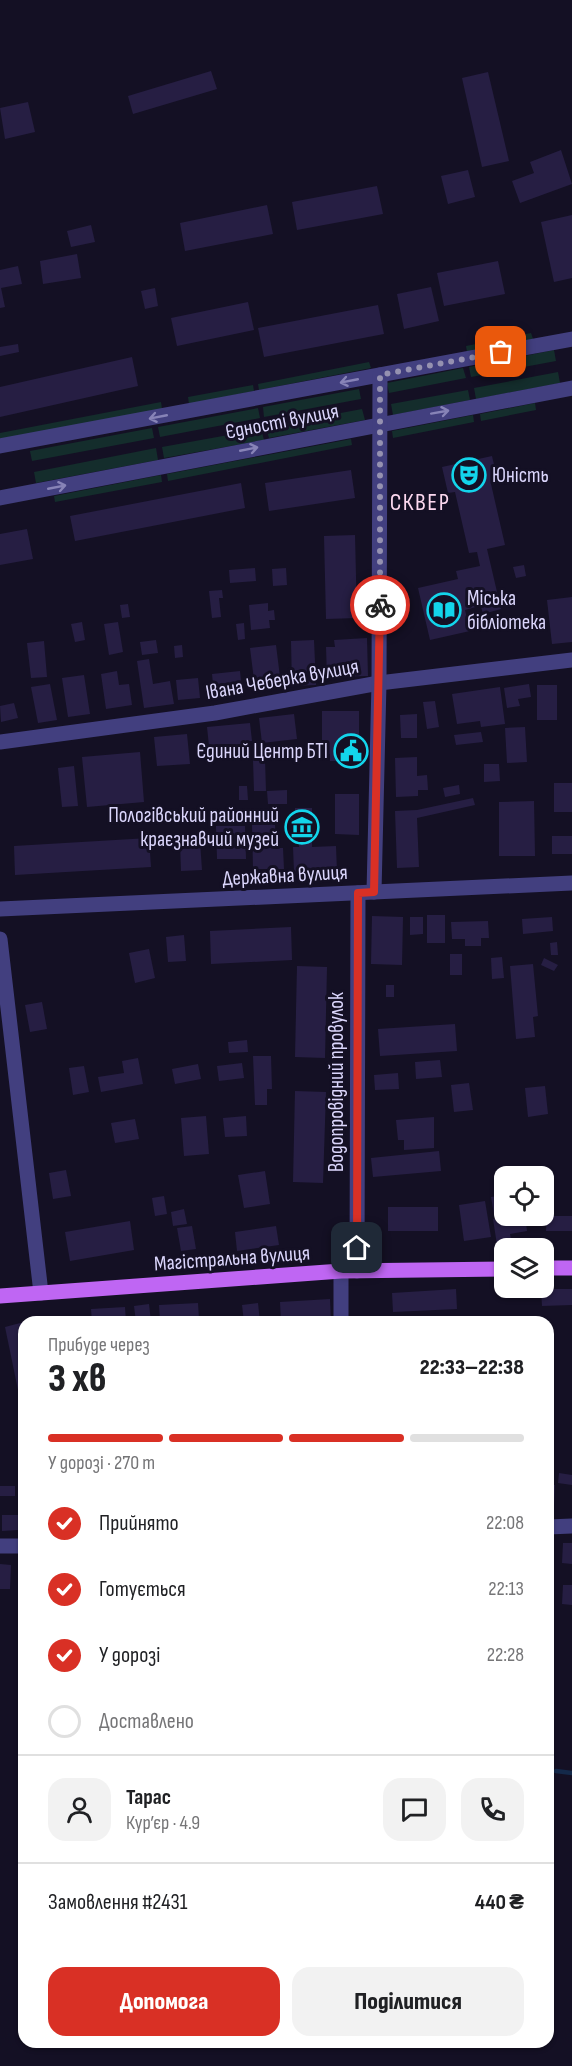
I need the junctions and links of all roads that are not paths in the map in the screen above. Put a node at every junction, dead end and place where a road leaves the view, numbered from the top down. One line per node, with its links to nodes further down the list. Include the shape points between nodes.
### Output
1 (572, 339): 2 (street, Єдності вулиця)
2 (380, 375): 4 (street); 5 (street, Єдності вулиця, one-way to 5)
3 (572, 388): 4 (street, Єдності вулиця, one-way to 3)
4 (380, 423): 6 (street, Єдності вулиця, one-way to 4); 8 (street)
5 (0, 446)
6 (0, 498)
7 (572, 660): 8 (street, Івана Чеберка вулиця)
8 (379, 683): 9 (street, Івана Чеберка вулиця, via 193,716); 11 (street)
9 (0, 742)
10 (572, 883): 11 (street, Державна вулиця)
11 (374, 892): 12 (street, Державна вулиця)
12 (358, 893): 13 (street, Державна вулиця); 19 (street, Водопровідний провулок)
13 (0, 909)
14 (0, 939): 20 (street)
15 (554, 1268): 16 (main road)
16 (572, 1268)
17 (494, 1269): 19 (main road, Магістральна вулиця)
18 (341, 1271): 19 (main road, Магістральна вулиця); 20 (main road, Магістральна вулиця); 22 (street)
19 (357, 1271)
20 (40, 1293): 21 (main road, Магістральна вулиця)
21 (0, 1296)
22 (341, 1316)
23 (572, 1526): 24 (street)
24 (554, 1527)
25 (0, 1546): 26 (street)
26 (18, 1546)

